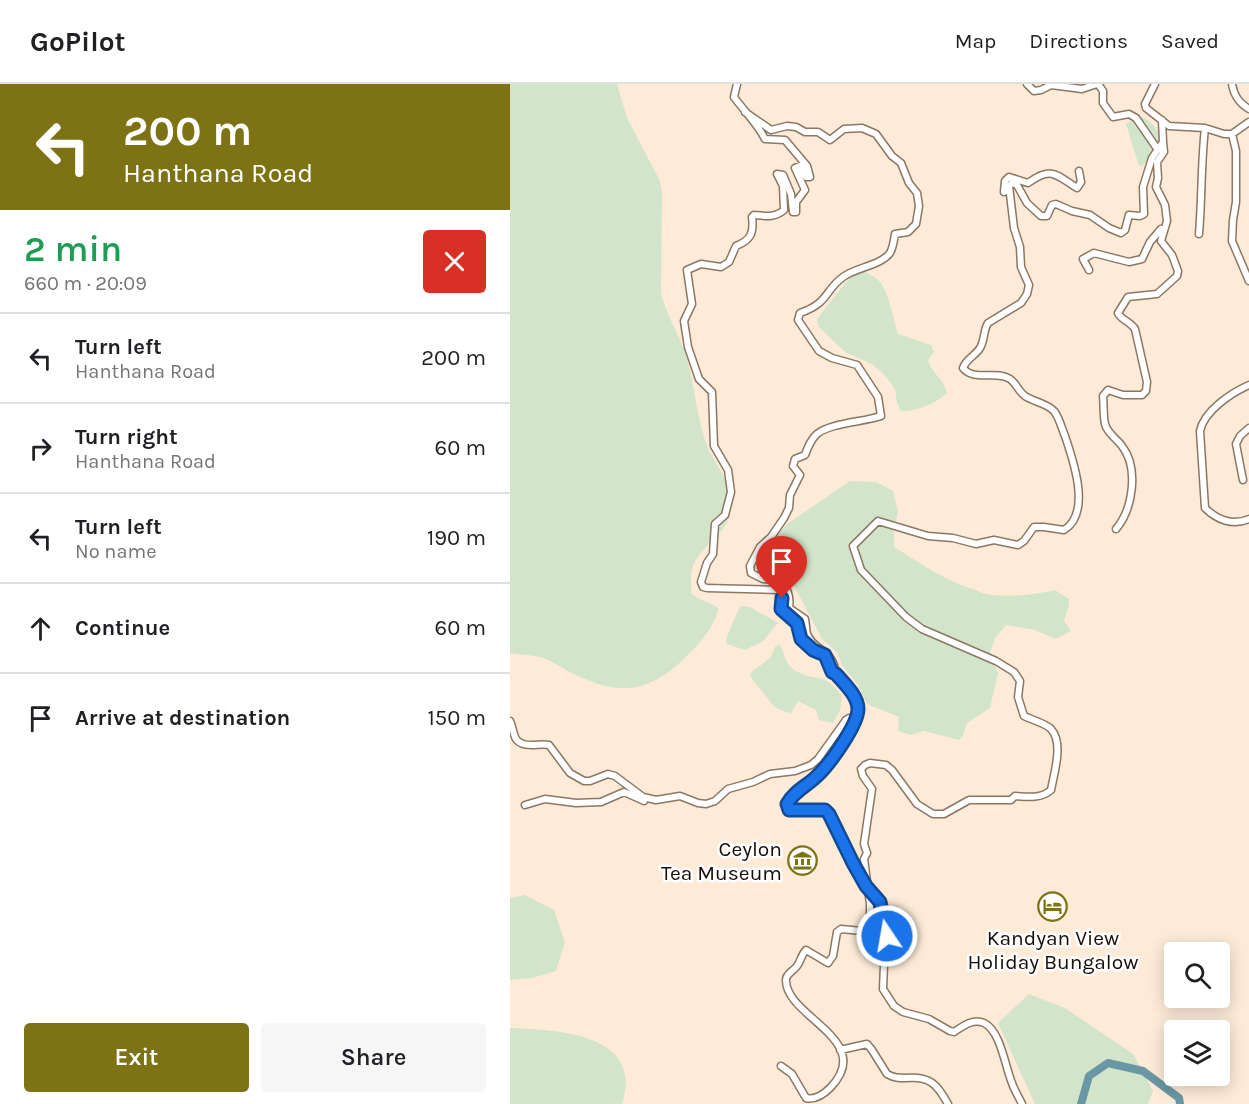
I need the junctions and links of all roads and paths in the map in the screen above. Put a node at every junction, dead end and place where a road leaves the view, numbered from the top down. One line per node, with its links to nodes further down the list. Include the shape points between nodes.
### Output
1 (737, 84): 7 (street, via 734,97)
2 (1027, 84): 3 (street, via 1034,91 1051,85 1082,89)
3 (1097, 84): 13 (street, via 1113,117 1129,114 1136,118)
4 (1155, 84): 8 (street, via 1145,104)
5 (1232, 84): 6 (street, via 1235,96)
6 (1249, 109)
7 (745, 112): 25 (street, via 765,139 785,140 807,166 810,177 800,166 795,168 805,190 793,212 787,184 783,175 777,174 783,186 784,210 767,216 754,214 751,237 736,246 729,262 721,267 701,264 687,270 692,304 684,321 688,347 699,379 712,392 714,446 728,470 731,492 725,515 715,524 713,554 701,582 706,588 779,590 781,609 797,623 801,639 825,655); 25 (street, via 771,130 796,127 818,132 830,140 844,129 862,128 876,134 901,163 918,199 916,224 908,232 895,234 890,252 843,277 820,304 800,313 798,320 819,351 857,365 878,397 881,416 828,429 818,434 805,454 795,459 793,466 800,475 790,495 789,508 750,566 751,573 764,579 781,580 787,588 789,608 805,619 808,636 829,654)
8 (1162, 120): 10 (street, via 1172,127); 12 (street)
9 (1249, 122): 11 (street)
10 (1205, 128): 11 (street); 17 (street)
11 (1232, 134): 19 (street, via 1236,151 1232,241)
12 (1163, 142): 13 (street); 16 (street, via 1156,187)
13 (1158, 150): 15 (street, via 1143,187 1144,214 1129,215 1121,233 1089,215 1056,204 1047,216 1041,216 1017,185 1012,183)
14 (1079, 171): 15 (street, via 1081,182 1077,188 1047,172 1028,183 1009,177 1004,192)
15 (1008, 189): 30 (street, via 1021,267 1029,285 1027,294 1021,303 988,323 981,347 963,368 972,375 1011,379 1027,398 1054,411 1075,464 1079,487 1076,515 1064,530 1034,527 1018,545 994,540 976,544 928,536 878,521 853,546 861,570 906,617 930,633 1014,672 1020,681 1018,698 1024,716 1049,727 1058,744 1051,790 1037,797 969,800 944,814 933,814 917,804 886,765 865,765 862,776 872,789 864,844)
16 (1167, 221): 18 (street, via 1142,259 1129,262 1094,253 1083,259); 24 (street, via 1161,242 1173,255 1177,276 1157,294 1128,297 1118,313 1135,329 1146,391 1139,396 1108,390 1103,396 1105,424 1124,448 1130,469 1132,493 1123,521)
17 (1198, 234)
18 (1089, 270)
19 (1249, 281)
20 (1249, 386): 23 (street, via 1207,415 1200,431 1205,508 1230,523)
21 (1249, 428): 22 (street, via 1236,444)
22 (1243, 480)
23 (1249, 519)
24 (1116, 529)
25 (836, 674): 27 (street, via 854,697 858,709)
26 (510, 721): 28 (street, via 519,742 549,745 578,778 590,781 608,774 643,797)
27 (853, 723): 28 (street, via 849,718 846,720 811,765 728,789 706,804 680,796); 30 (street, via 818,776 787,804 792,811 825,810 829,814)
28 (656, 800): 29 (street, via 646,802 624,792 601,802 545,799)
29 (525, 805)
30 (866, 886): 31 (street, via 870,904 867,927 862,931 837,932 828,963 806,950 787,976 788,988 798,1004 825,1028); 34 (street, via 880,902 890,952 884,965 883,989 894,1006 954,1032 970,1022 991,1028)
31 (840, 1050): 32 (street, via 844,1062 841,1075 817,1097 806,1098 792,1074); 33 (street, via 867,1044 887,1074 932,1082)
32 (781, 1066)
33 (948, 1104)
34 (1022, 1104)

